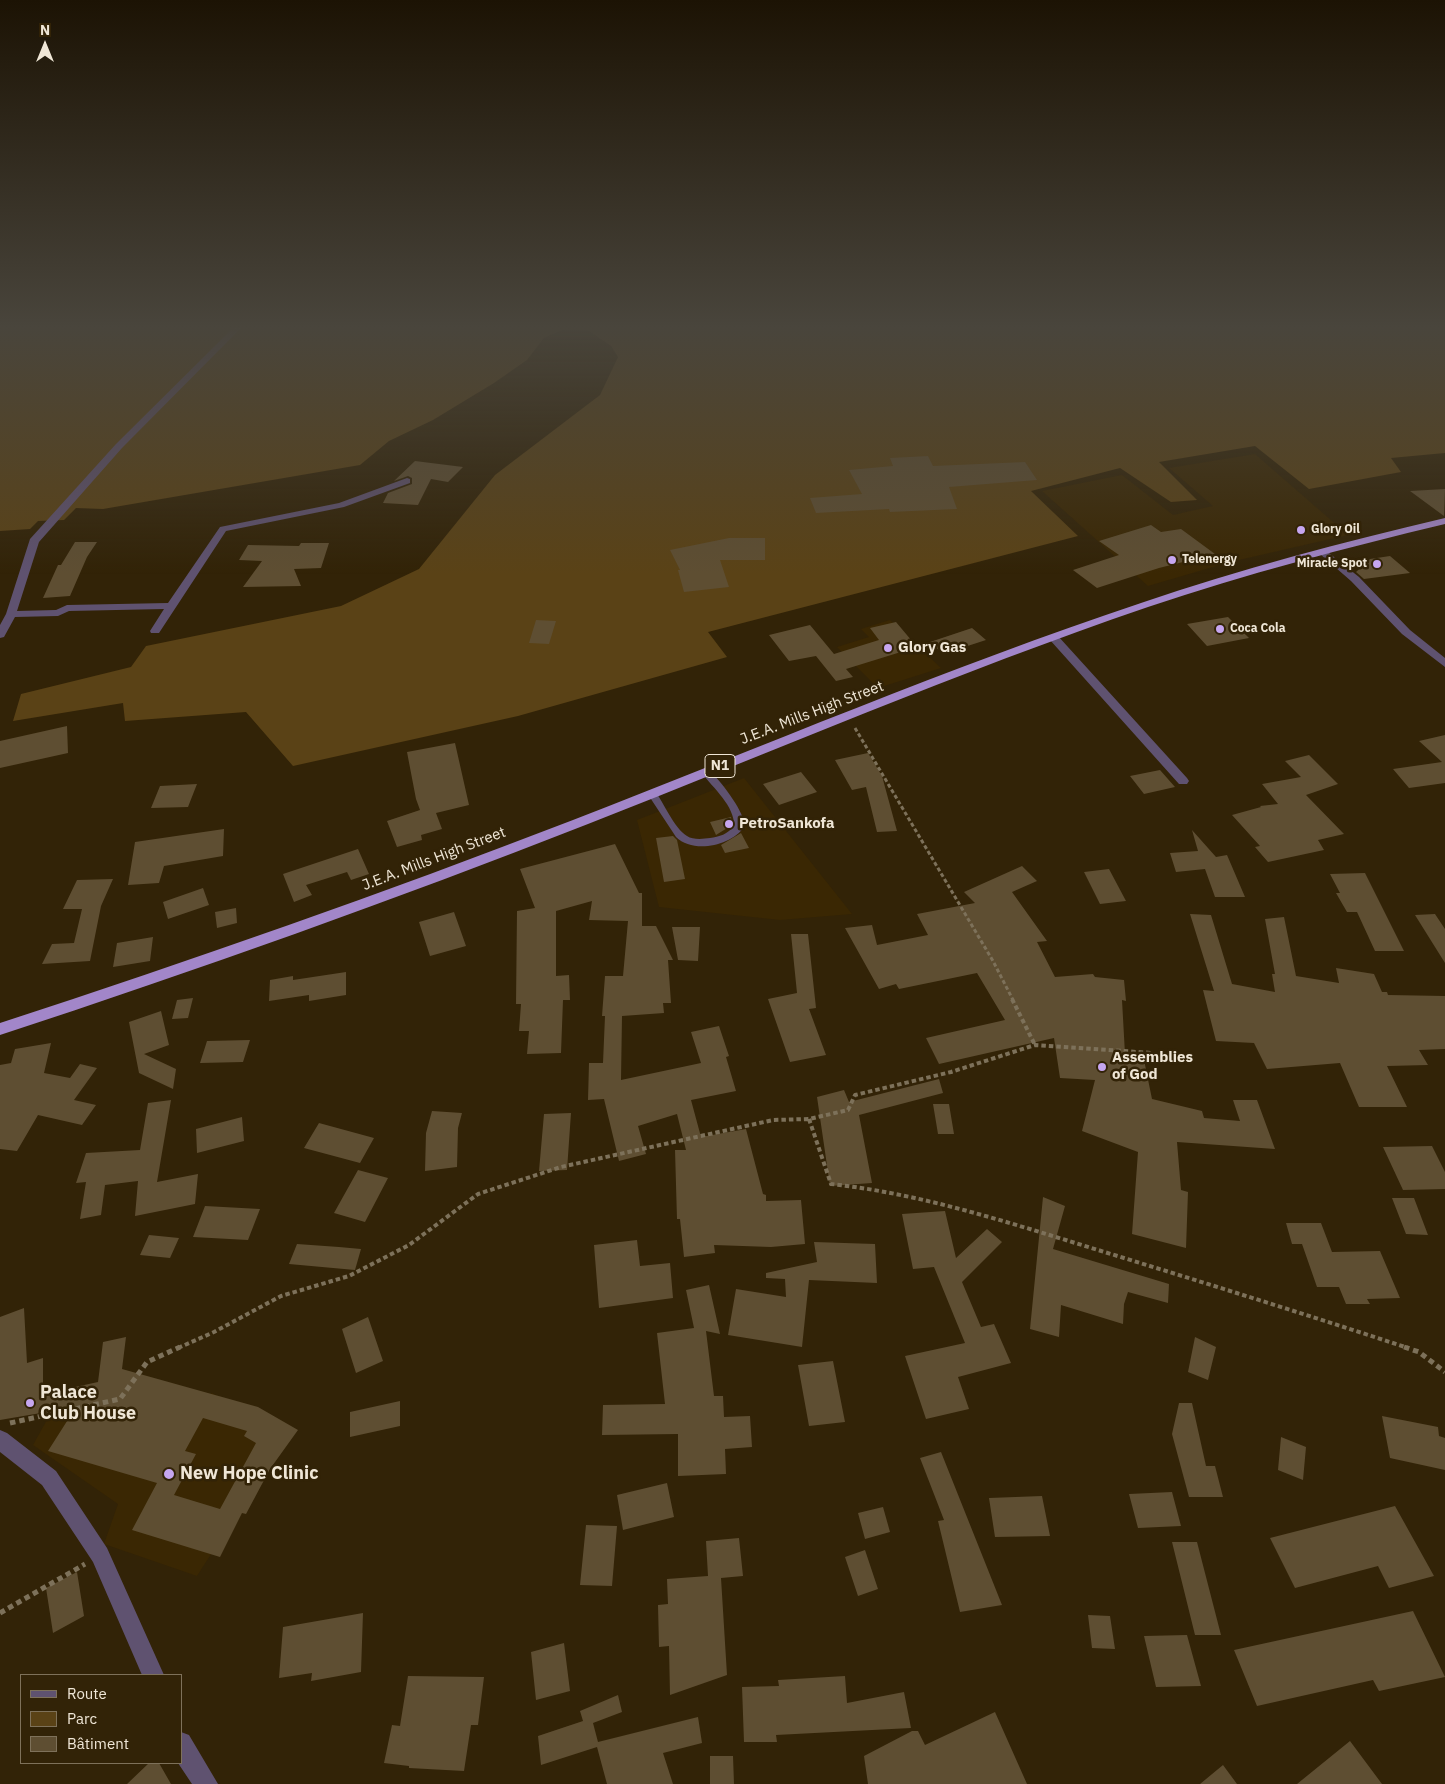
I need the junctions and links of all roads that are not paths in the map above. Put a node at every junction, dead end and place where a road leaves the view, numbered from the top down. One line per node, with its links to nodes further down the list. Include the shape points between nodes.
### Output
1 (157, 408): 6 (street, via 34,540)
2 (407, 480): 5 (street, via 340,505 223,529)
3 (1445, 521): 4 (highway, J.E.A. Mills High Street / N1)
4 (1324, 552): 9 (highway, J.E.A. Mills High Street / N1, via 1213,583); 10 (street, via 1406,632)
5 (172, 606): 6 (street, via 67,608 58,613); 7 (street)
6 (11, 614): 8 (street)
7 (155, 631)
8 (0, 635)
9 (1054, 638): 11 (highway, J.E.A. Mills High Street / N1); 12 (street)
10 (1445, 664)
11 (706, 772): 13 (highway, J.E.A. Mills High Street / N1); 13 (lane, via 739,820 732,835 709,843 695,843 683,838)
12 (1183, 781)
13 (652, 793): 14 (highway, J.E.A. Mills High Street / N1, via 268,940)
14 (0, 1029)
15 (2, 1432): 16 (street, via 48,1478 100,1555)
16 (153, 1674)
17 (182, 1745): 18 (street)
18 (206, 1784)

